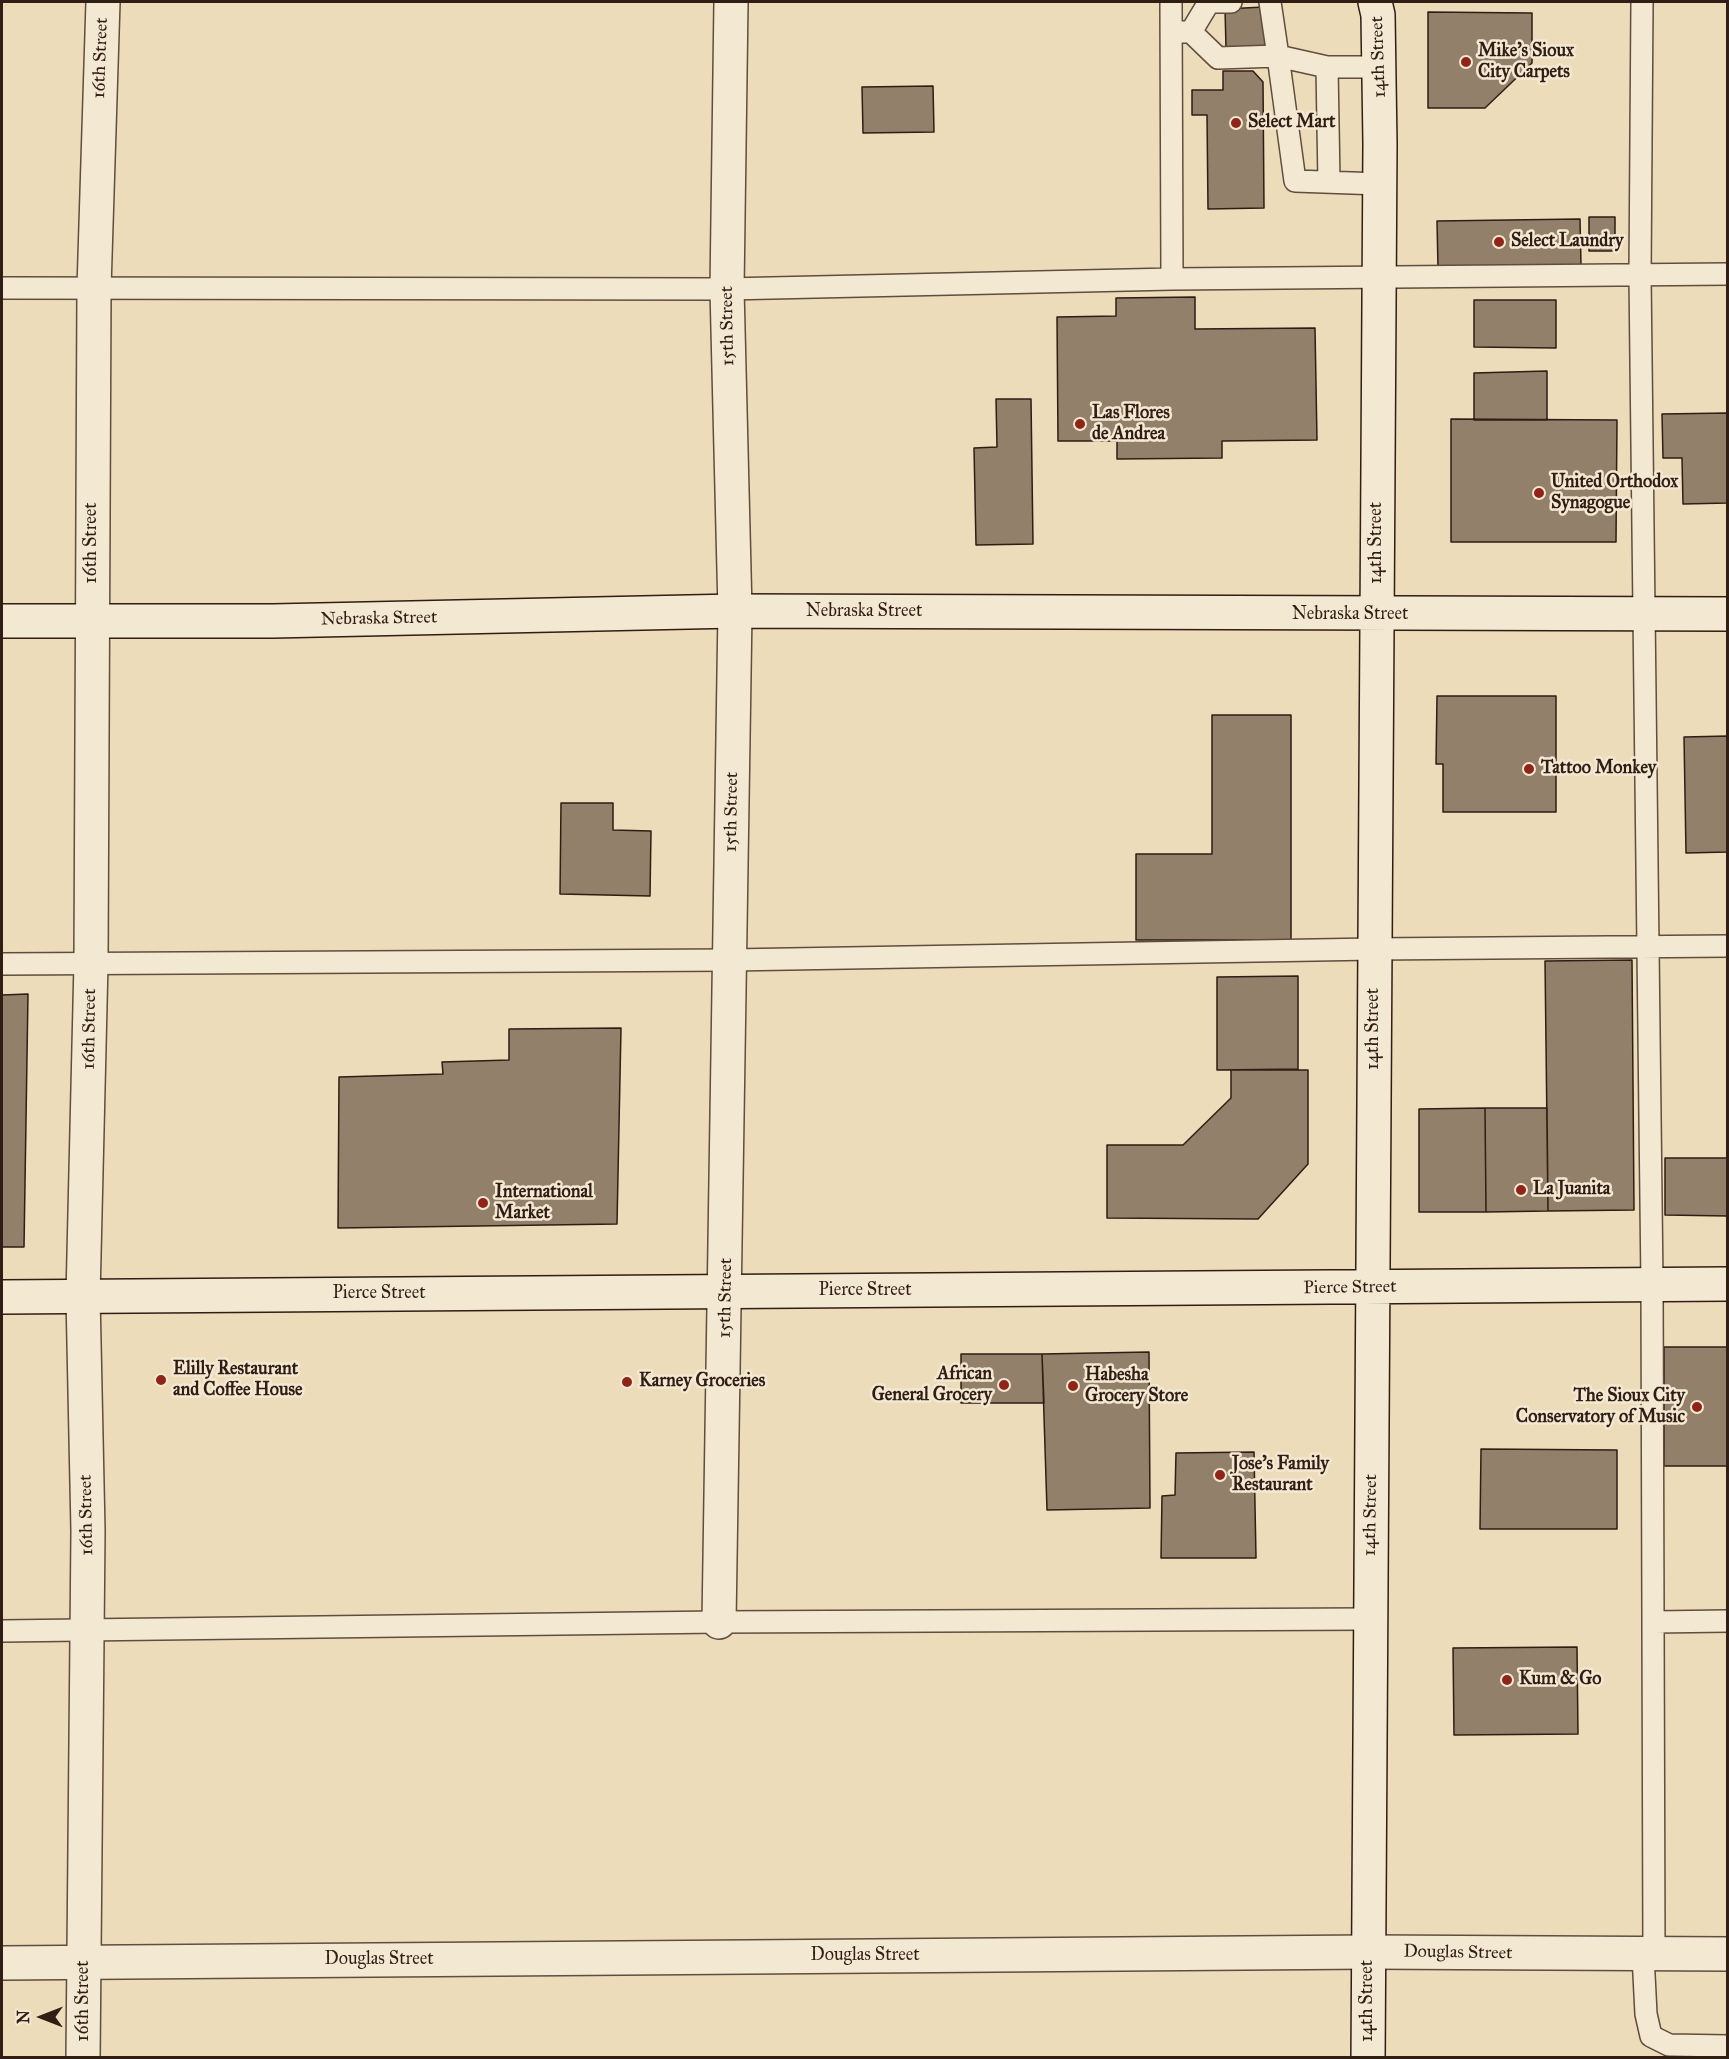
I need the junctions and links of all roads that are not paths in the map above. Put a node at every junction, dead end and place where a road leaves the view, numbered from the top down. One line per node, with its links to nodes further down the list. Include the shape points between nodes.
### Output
1 (103, 2): 19 (main road, 16th Street)
2 (731, 2): 20 (main road, 15th Street)
3 (1171, 2): 8 (lane)
4 (1231, 2): 8 (lane, via 1209,2)
5 (1270, 2): 9 (lane)
6 (1375, 2): 11 (main road, 14th Street)
7 (1642, 2): 15 (lane)
8 (1182, 32): 9 (lane, via 1218,58); 16 (lane)
9 (1278, 56): 10 (lane); 12 (lane, via 1295,181)
10 (1327, 67): 11 (lane); 12 (lane)
11 (1379, 68): 13 (main road, 14th Street)
12 (1329, 182): 13 (lane)
13 (1380, 184): 17 (main road, 14th Street)
14 (1728, 274): 15 (lane)
15 (1640, 276): 17 (lane); 24 (lane)
16 (1172, 279): 17 (lane); 20 (lane)
17 (1379, 279): 23 (main road, 14th Street)
18 (2, 288): 19 (lane)
19 (94, 288): 20 (lane); 25 (main road, 16th Street)
20 (727, 289): 21 (main road, 15th Street)
21 (735, 611): 23 (main road, Nebraska Street); 25 (main road, Nebraska Street, via 273,621); 30 (main road, 15th Street)
22 (1728, 614): 24 (main road, Nebraska Street)
23 (1377, 615): 24 (main road, Nebraska Street); 29 (main road, 14th Street)
24 (1645, 616): 28 (lane)
25 (92, 619): 26 (main road, Nebraska Street); 31 (main road, 16th Street)
26 (2, 621)
27 (1728, 946): 28 (lane)
28 (1647, 947): 29 (lane); 33 (lane)
29 (1374, 949): 30 (lane); 35 (main road, 14th Street)
30 (731, 960): 31 (lane); 36 (main road, 15th Street)
31 (91, 963): 32 (lane); 37 (main road, 16th Street)
32 (2, 964)
33 (1652, 1284): 34 (main road, Pierce Street); 35 (main road, Pierce Street); 42 (lane)
34 (1728, 1284)
35 (1374, 1288): 36 (main road, Pierce Street); 39 (main road, 14th Street)
36 (726, 1292): 37 (main road, Pierce Street); 41 (main road, 15th Street)
37 (83, 1296): 38 (main road, Pierce Street); 44 (main road, 16th Street)
38 (2, 1297)
39 (1369, 1619): 41 (lane); 45 (main road, 14th Street)
40 (1728, 1621): 42 (lane)
41 (719, 1622): 44 (lane)
42 (1654, 1622): 47 (lane)
43 (2, 1631): 44 (lane)
44 (87, 1631): 48 (main road, 16th Street)
45 (1369, 1952): 47 (main road, Douglas Street); 48 (main road, Douglas Street); 52 (main road, 14th Street)
46 (1728, 1954): 47 (main road, Douglas Street)
47 (1649, 1955): 50 (lane, via 1646,2014 1651,2036 1669,2045)
48 (84, 1962): 49 (main road, Douglas Street); 51 (main road, 16th Street)
49 (2, 1963)
50 (1728, 2046)
51 (83, 2058)
52 (1368, 2058)

